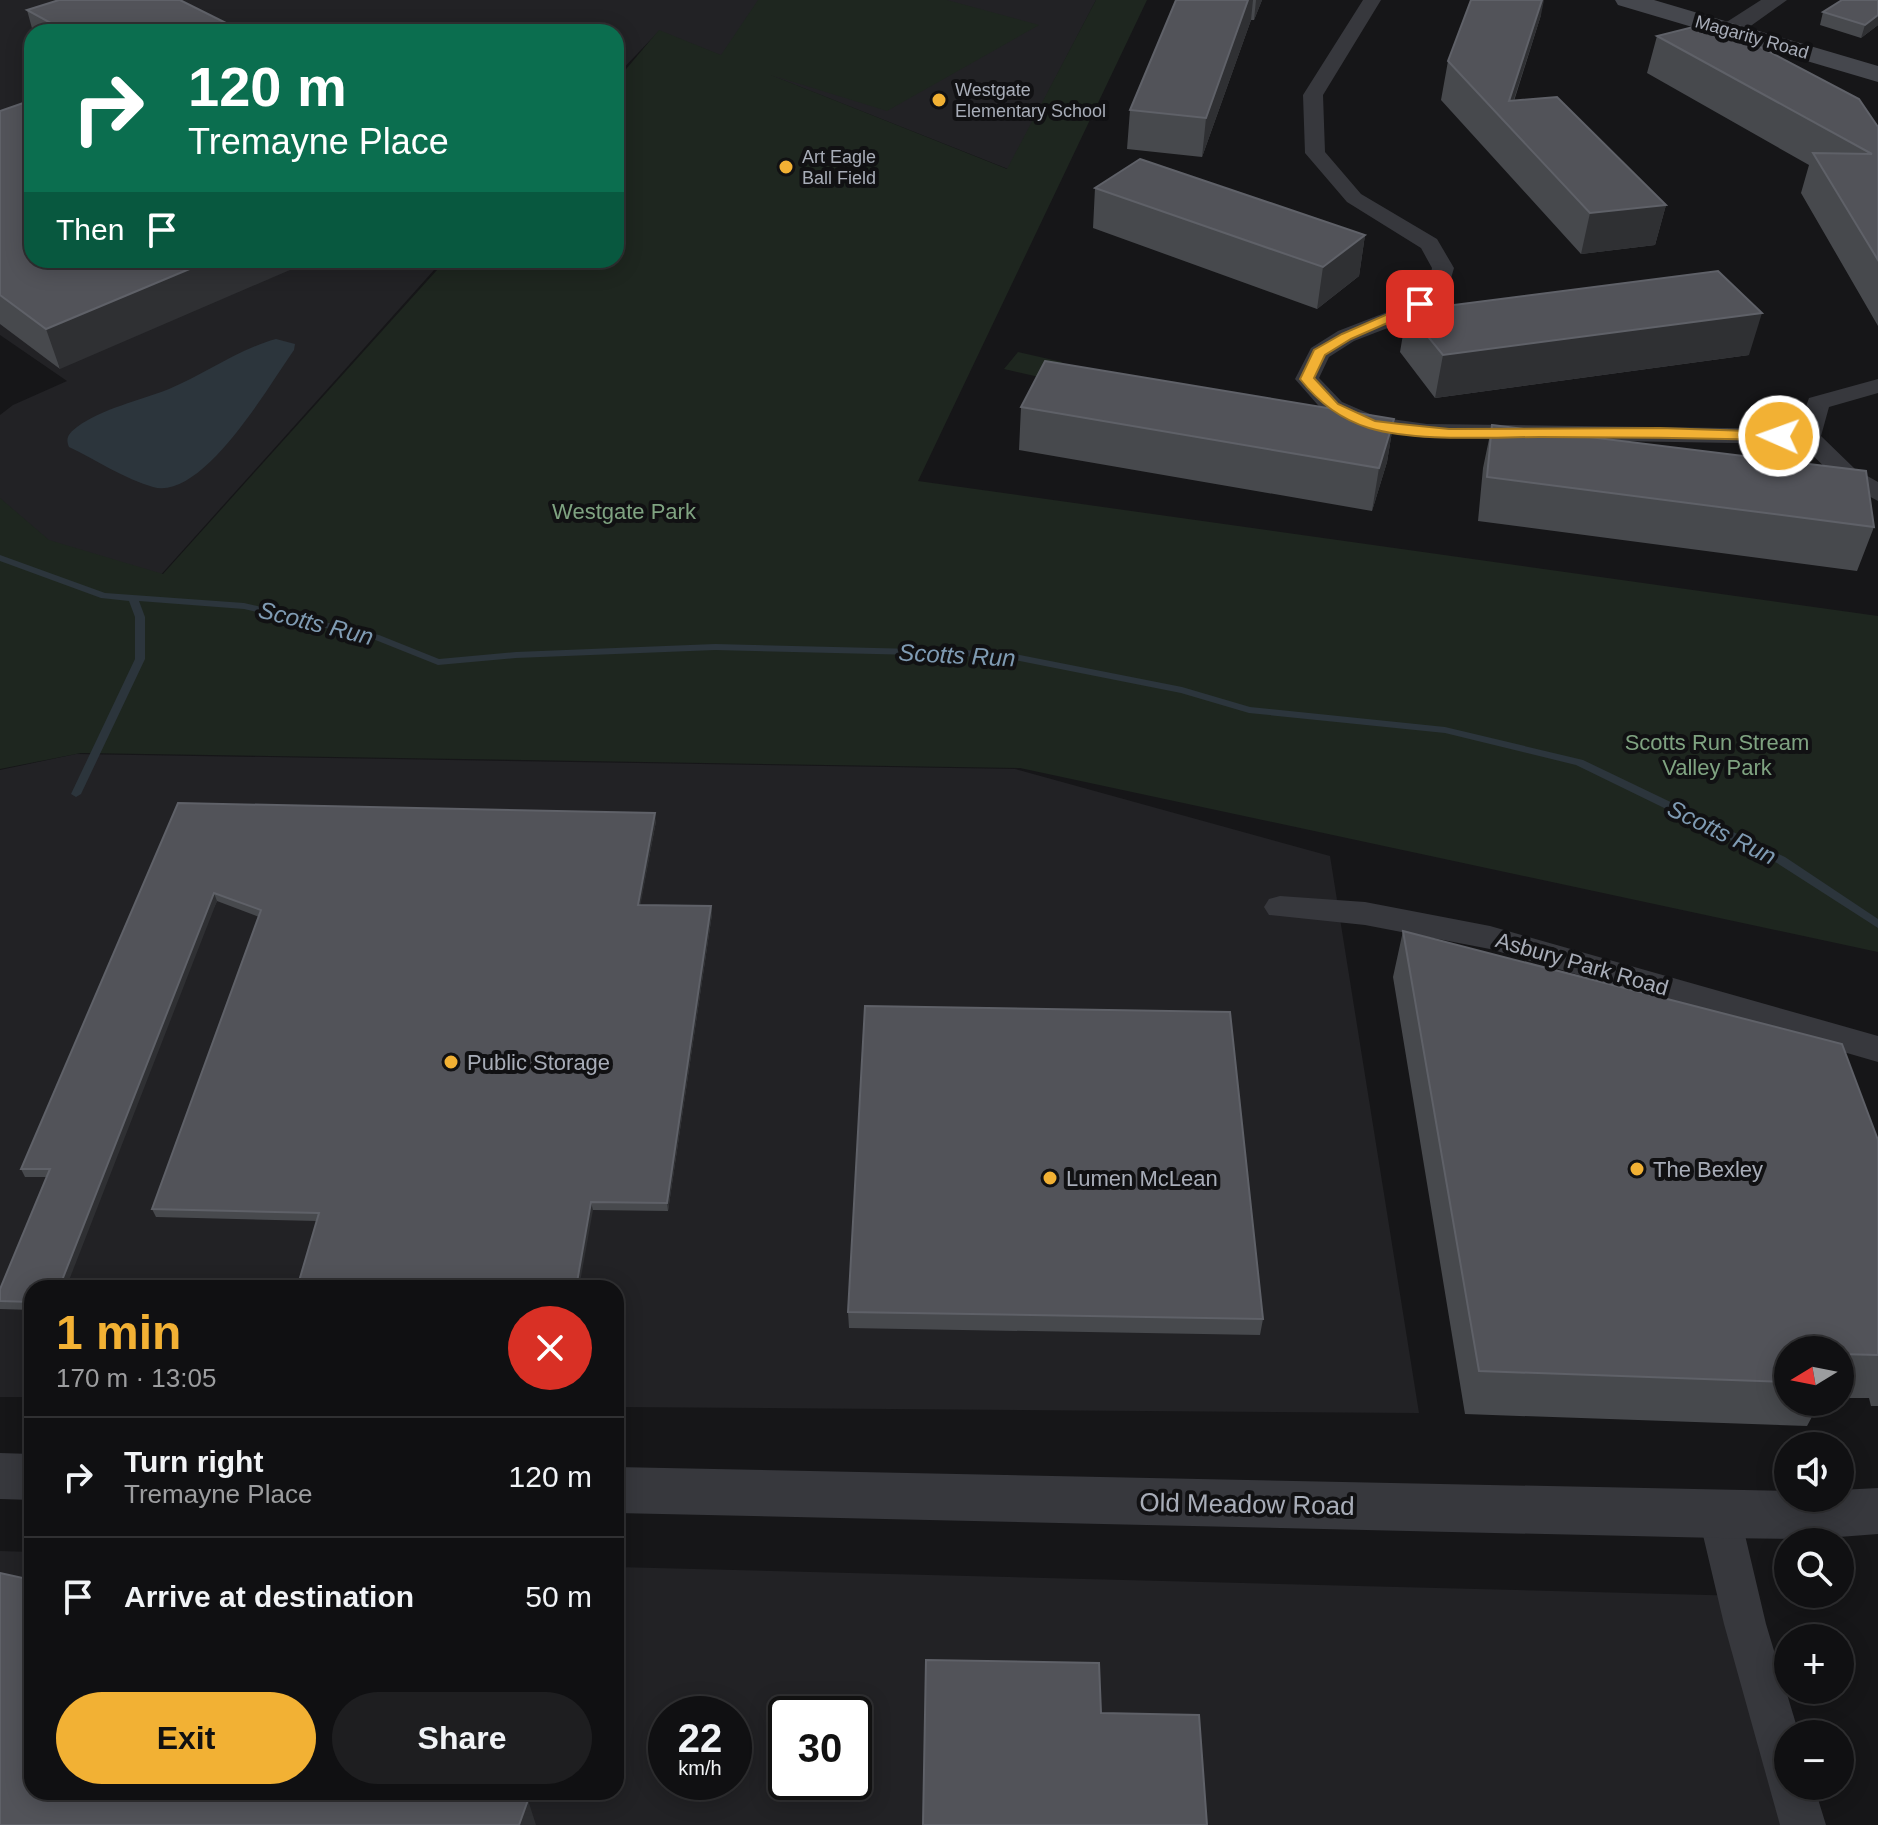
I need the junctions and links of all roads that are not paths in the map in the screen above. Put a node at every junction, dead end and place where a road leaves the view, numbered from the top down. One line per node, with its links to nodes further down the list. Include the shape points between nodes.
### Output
1 (1372, 0): 7 (street, via 1313,95 1315,153 1354,198 1429,244 1443,268 1437,294 1319,353 1307,379 1333,407 1372,424 1449,433)
2 (1627, 0): 4 (main road, Magarity Road)
3 (1776, 0): 4 (street)
4 (1730, 30): 5 (main road, Magarity Road)
5 (1878, 74)
6 (1878, 386): 7 (street, via 1818,403)
7 (1808, 437): 8 (street, via 1846,474)
8 (1878, 493)
9 (1280, 907): 10 (street, Asbury Park Road, via 1339,908 1416,920 1528,947)
10 (1878, 1049)
11 (0, 1476): 12 (street)
12 (24, 1477)
13 (624, 1490): 15 (street, Old Meadow Road)
14 (1878, 1511): 15 (street, Old Meadow Road)
15 (1719, 1514): 16 (street)
16 (1774, 1727)
17 (1795, 1800): 18 (street)
18 (1803, 1825)

